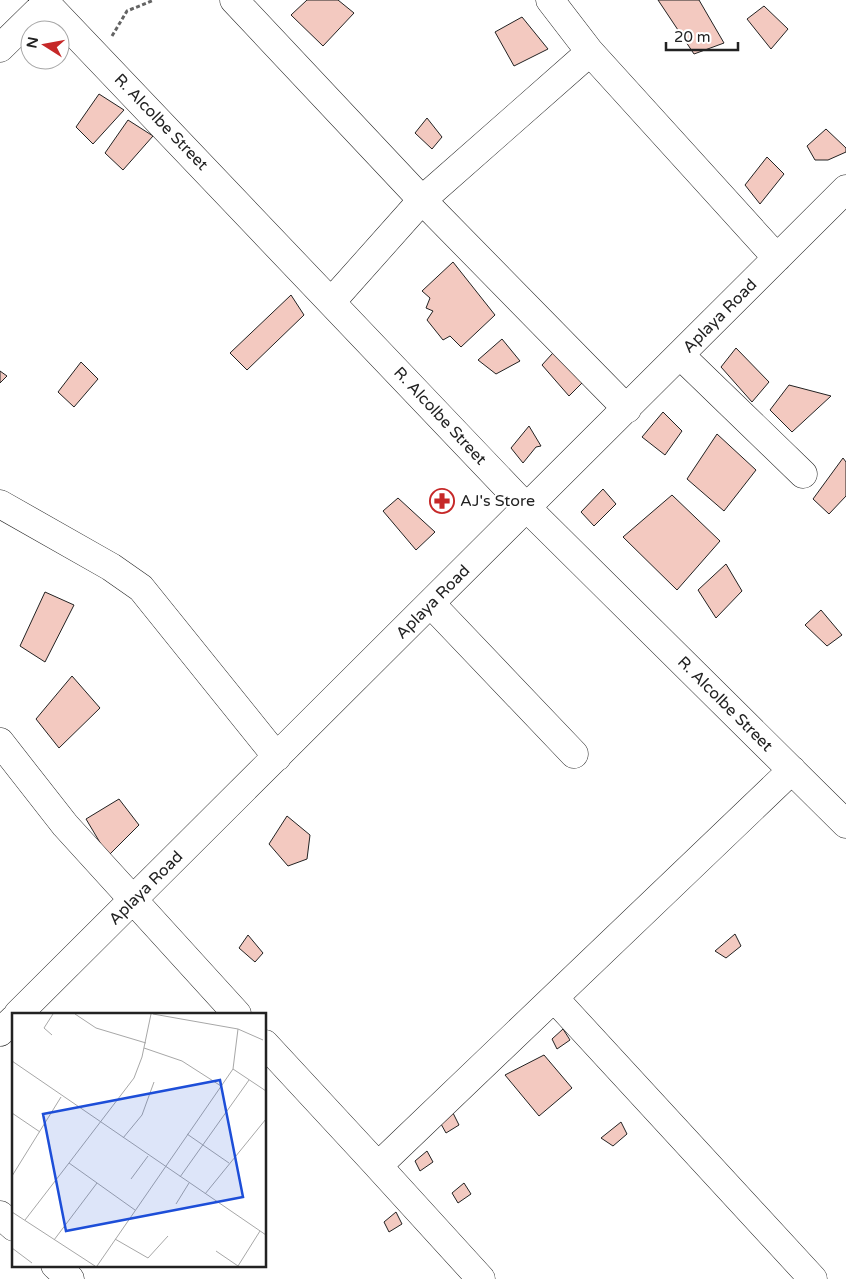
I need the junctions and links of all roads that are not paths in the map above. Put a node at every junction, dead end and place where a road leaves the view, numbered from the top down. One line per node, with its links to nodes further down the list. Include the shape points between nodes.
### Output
1 (234, 0): 7 (street)
2 (550, 0): 5 (street)
3 (44, 2): 4 (street); 9 (street, R. Alcolbe Street)
4 (0, 48)
5 (590, 52): 7 (street); 8 (street)
6 (846, 188): 8 (street, Aplaya Road)
7 (422, 200): 9 (street); 11 (street)
8 (777, 258): 10 (street, Aplaya Road)
9 (332, 301): 14 (street, R. Alcolbe Street)
10 (680, 355): 11 (street, Aplaya Road); 12 (street)
11 (627, 409): 14 (street, Aplaya Road)
12 (803, 474)
13 (0, 504): 18 (street, via 111,567 141,588)
14 (527, 508): 15 (street, Aplaya Road); 19 (street, R. Alcolbe Street)
15 (431, 604): 17 (street); 18 (street, Aplaya Road)
16 (0, 742): 21 (street, via 65,825)
17 (574, 754)
18 (278, 757): 21 (street, Aplaya Road)
19 (792, 770): 20 (street, R. Alcolbe Street); 22 (street)
20 (846, 824)
21 (132, 900): 23 (street, Aplaya Road); 24 (street)
22 (554, 998): 28 (street); 34 (street)
23 (19, 1013)
24 (236, 1013)
25 (12, 1021): 26 (street)
26 (0, 1032)
27 (266, 1045): 28 (street)
28 (378, 1166): 33 (street)
29 (0, 1215): 30 (street)
30 (12, 1225)
31 (56, 1266): 32 (street)
32 (70, 1279)
33 (481, 1279)
34 (813, 1279)

